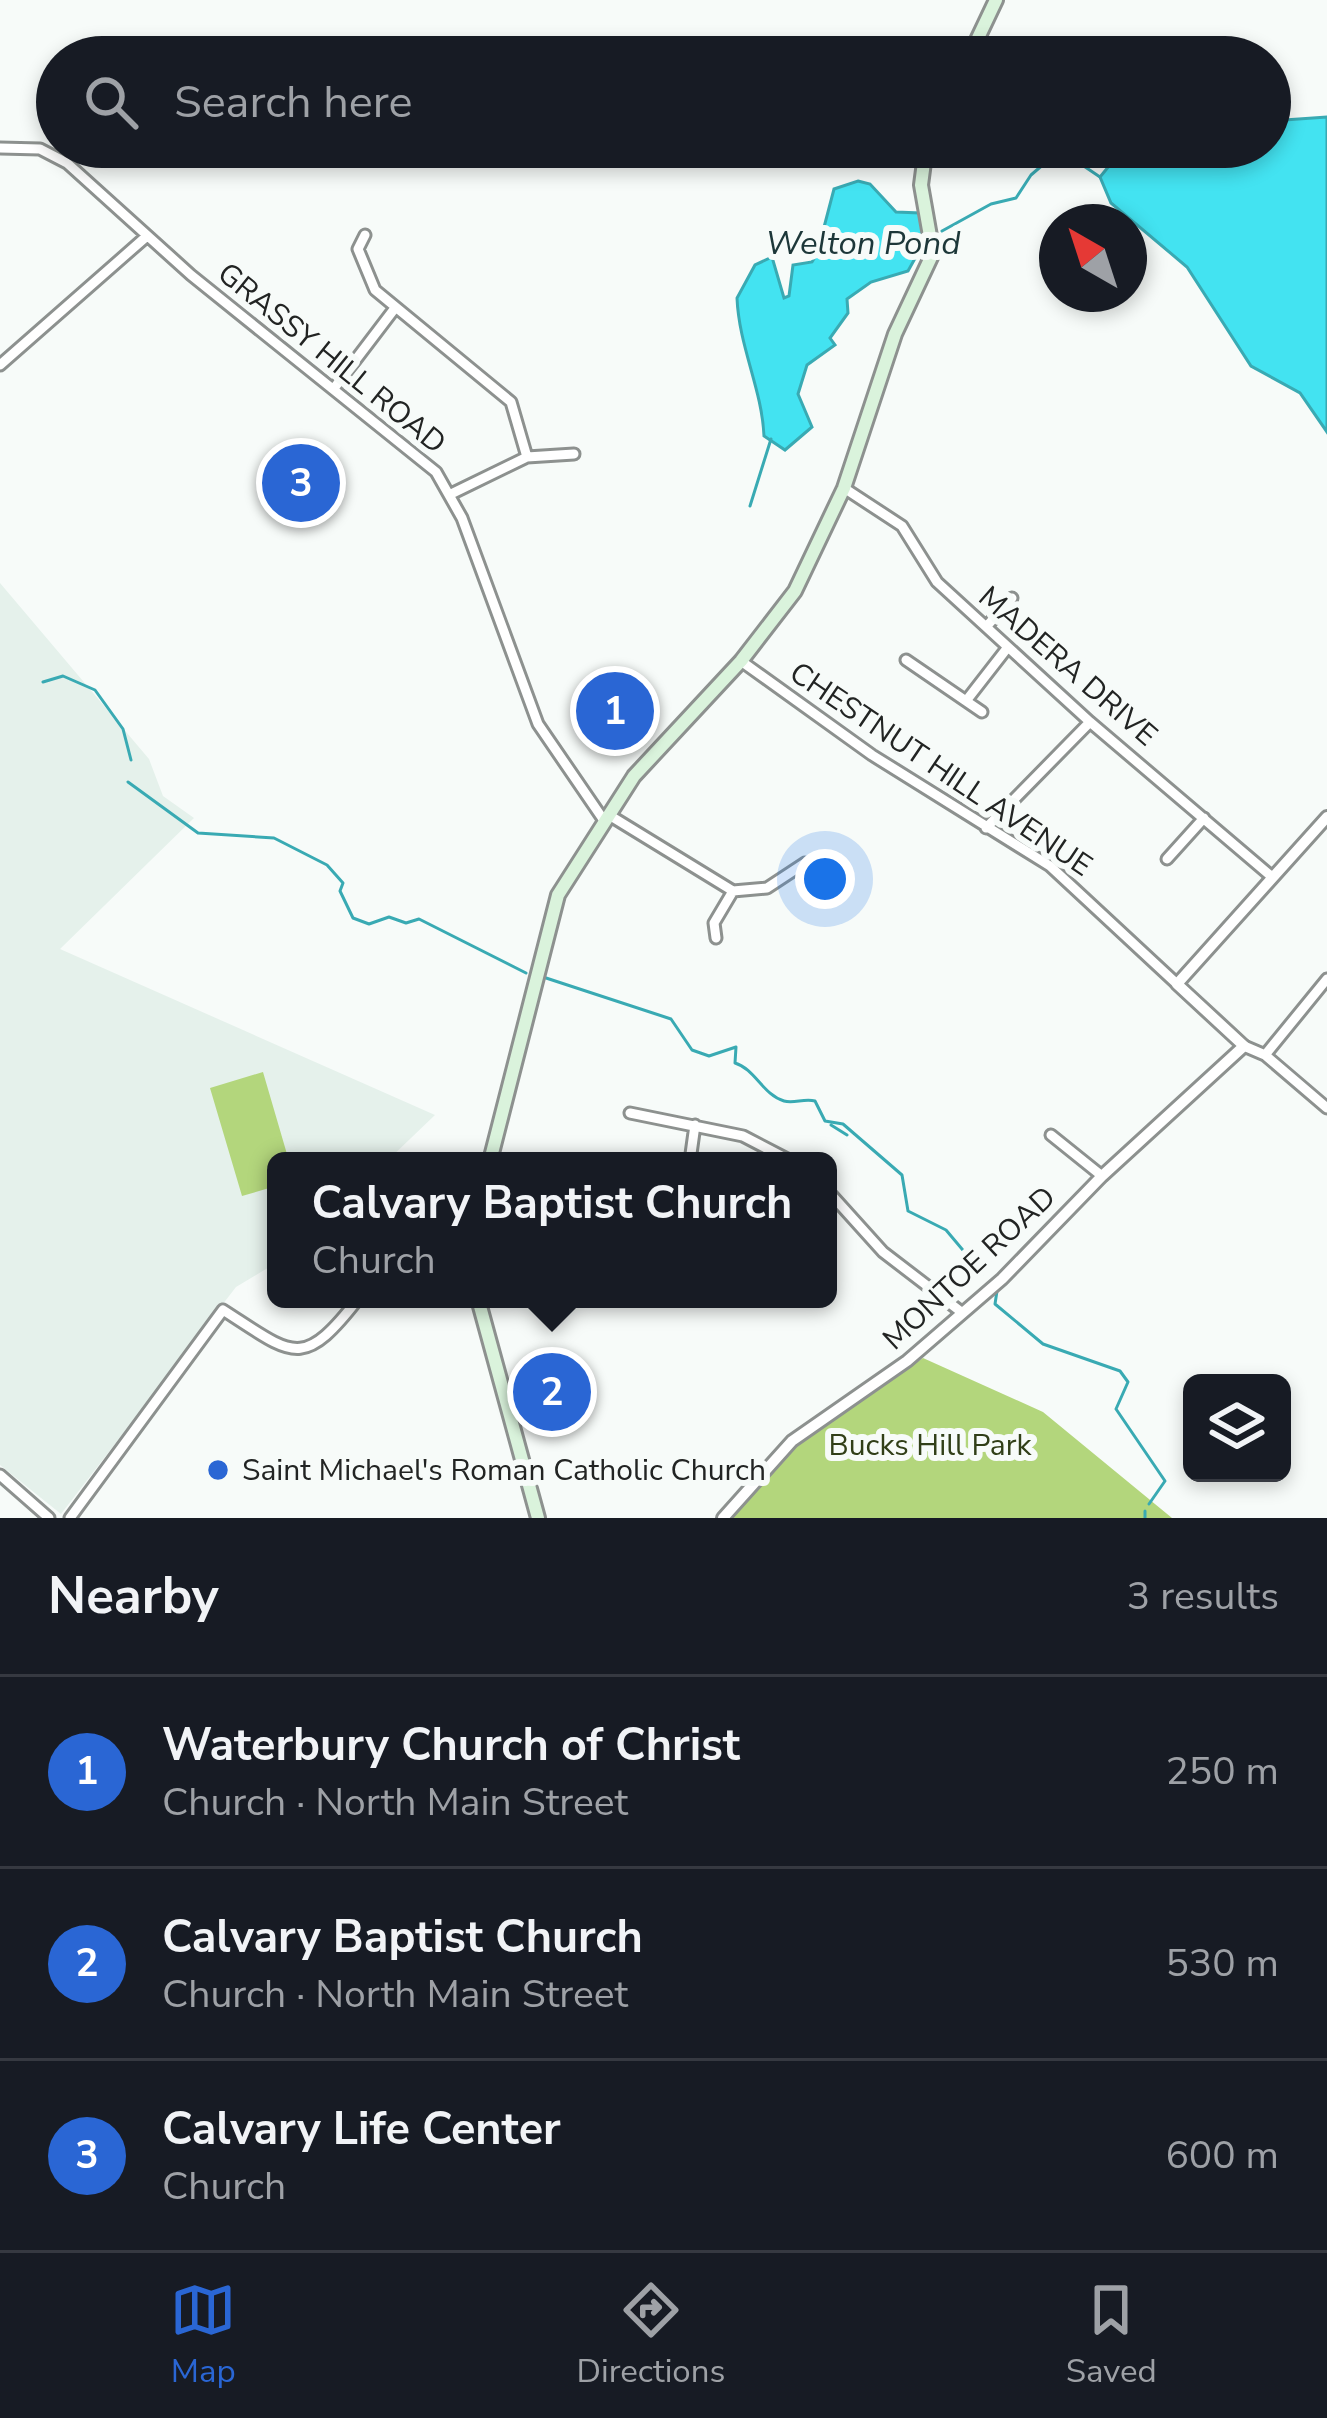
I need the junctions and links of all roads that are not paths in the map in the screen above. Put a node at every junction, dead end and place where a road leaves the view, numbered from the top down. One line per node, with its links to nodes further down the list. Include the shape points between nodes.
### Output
1 (996, 0): 2 (main road)
2 (979, 36)
3 (0, 148): 4 (street, GRASSY HILL ROAD)
4 (36, 149)
5 (72, 168): 8 (street, GRASSY HILL ROAD)
6 (923, 168): 14 (main road, via 933,253)
7 (365, 235): 9 (street, via 361,265)
8 (147, 236): 10 (street); 11 (street, GRASSY HILL ROAD)
9 (395, 308): 11 (street); 13 (street, via 511,402)
10 (0, 364)
11 (334, 387): 15 (street, GRASSY HILL ROAD, via 422,458)
12 (574, 454): 13 (street)
13 (527, 457): 15 (street)
14 (844, 488): 17 (street, MADERA DRIVE, via 909,532 937,582); 20 (main road, via 795,591)
15 (451, 494): 25 (street, GRASSY HILL ROAD, via 538,724)
16 (1012, 598): 17 (street)
17 (986, 626): 18 (street, MADERA DRIVE)
18 (1008, 647): 21 (street); 23 (street, MADERA DRIVE)
19 (906, 660): 21 (street)
20 (741, 661): 25 (main road, via 660,744); 27 (street, CHESTNUT HILL AVENUE)
21 (966, 701): 22 (street)
22 (982, 712)
23 (1090, 722): 26 (street, MADERA DRIVE); 27 (street)
24 (1327, 817): 30 (street)
25 (607, 818): 31 (street); 41 (main road, via 558,895)
26 (1204, 818): 28 (street); 30 (street, MADERA DRIVE)
27 (986, 828): 34 (street, CHESTNUT HILL AVENUE, via 1060,874)
28 (1167, 859)
29 (805, 863): 31 (street, via 766,888)
30 (1271, 875): 34 (street)
31 (733, 891): 32 (street, via 714,923)
32 (716, 938)
33 (1327, 979): 36 (street)
34 (1177, 985): 35 (street, CHESTNUT HILL AVENUE)
35 (1244, 1046): 36 (street, CHESTNUT HILL AVENUE); 44 (street, MONTOE ROAD)
36 (1265, 1055): 37 (street, CHESTNUT HILL AVENUE)
37 (1327, 1108)
38 (630, 1113): 39 (street)
39 (695, 1125): 42 (street); 43 (street)
40 (1051, 1136): 44 (street)
41 (492, 1152)
42 (691, 1152)
43 (774, 1152)
44 (1102, 1176): 48 (street, MONTOE ROAD)
45 (837, 1201): 48 (street, via 883,1252)
46 (351, 1308): 51 (street, via 309,1349 277,1344 223,1310)
47 (480, 1308): 52 (main road)
48 (960, 1311): 53 (street, MONTOE ROAD, via 908,1361 792,1441)
49 (0, 1475): 50 (street)
50 (50, 1518)
51 (70, 1518)
52 (538, 1518)
53 (723, 1518)

